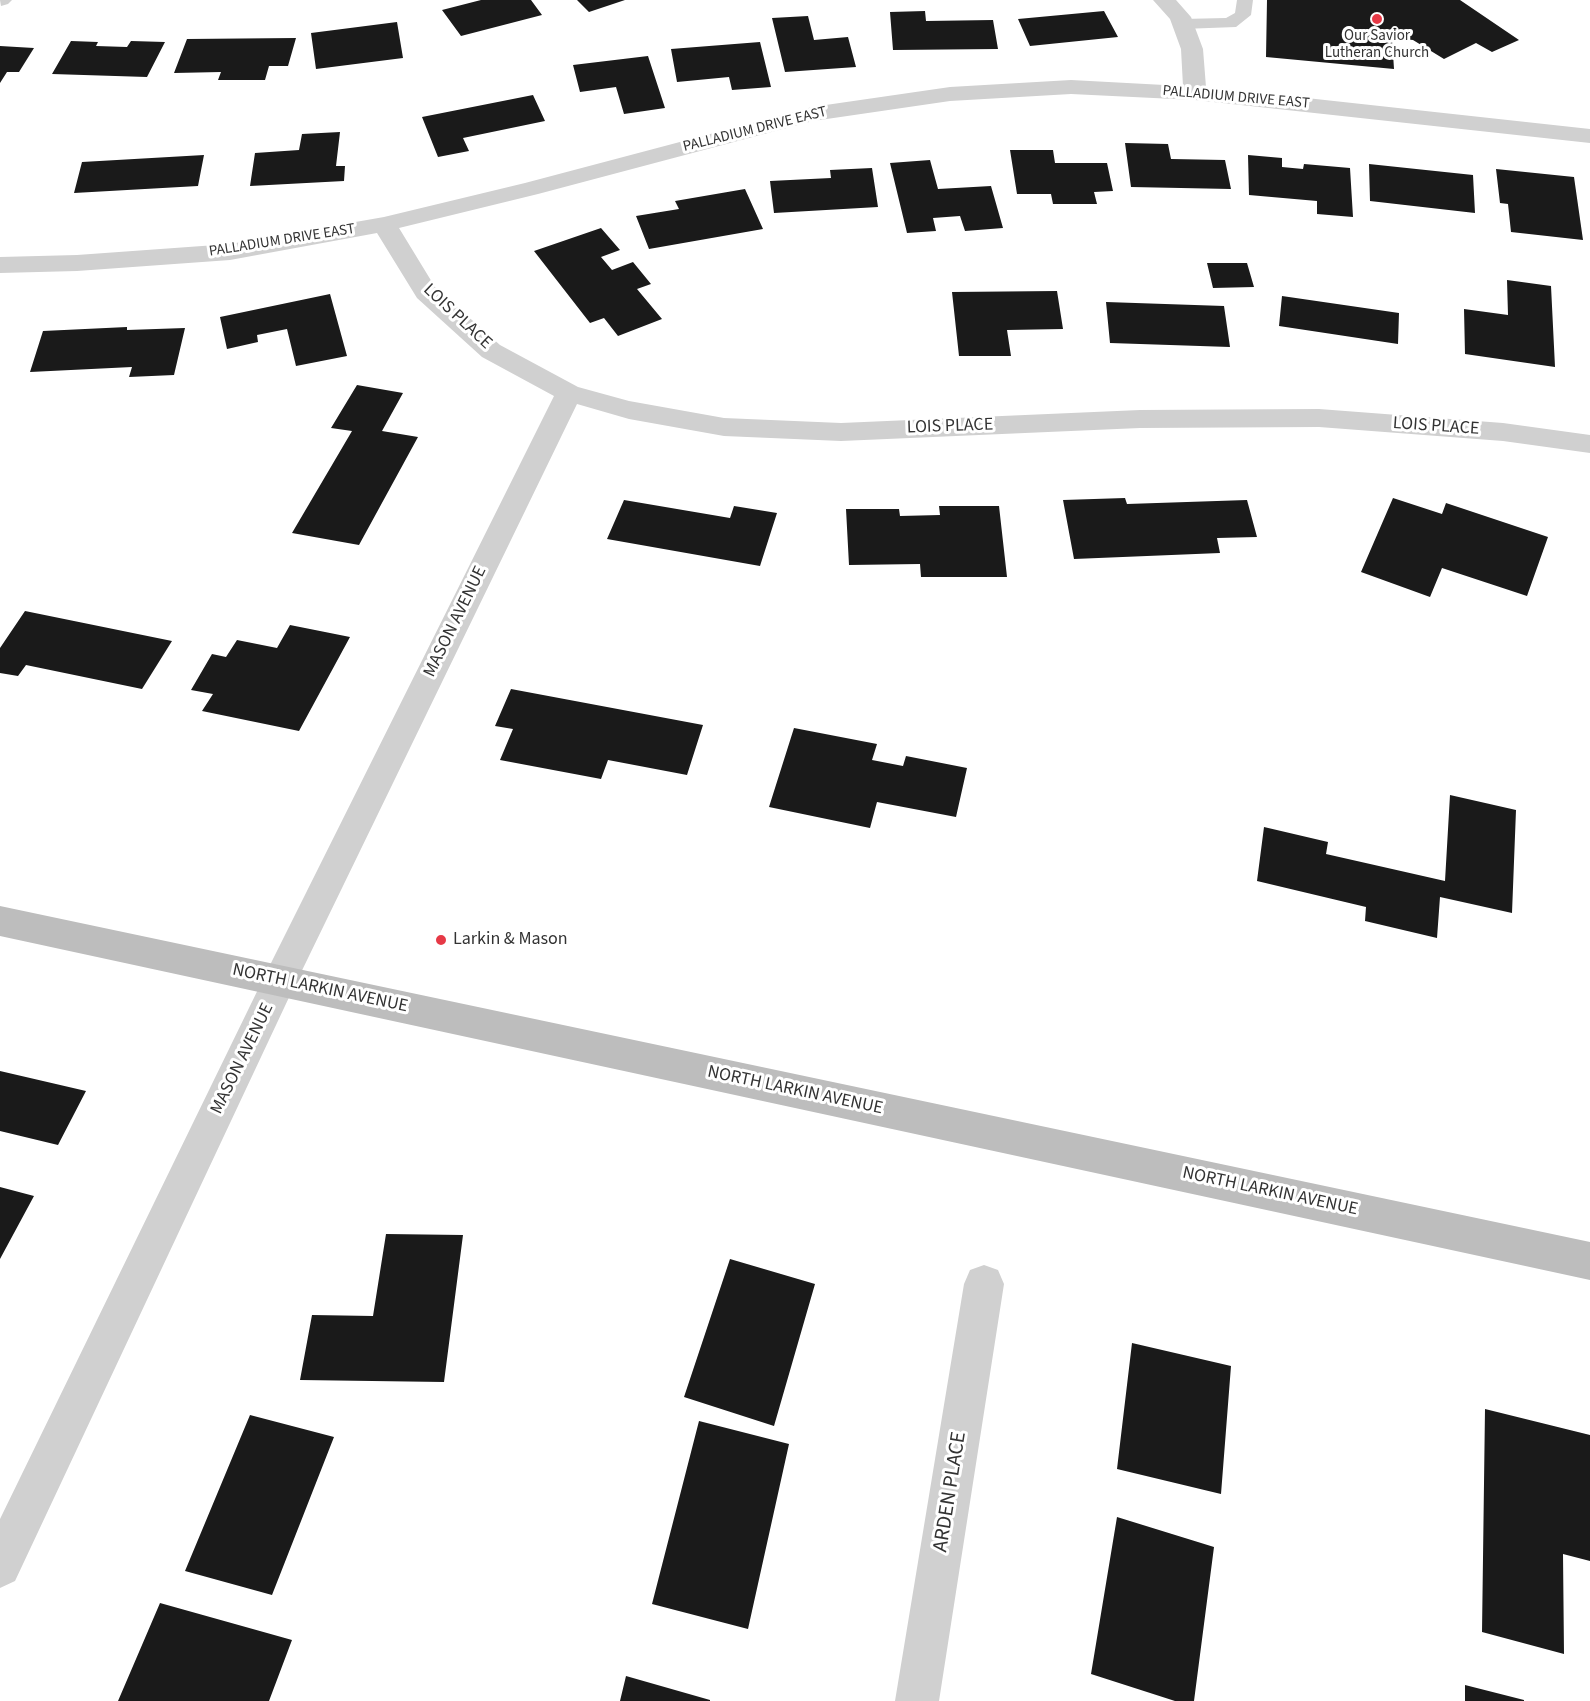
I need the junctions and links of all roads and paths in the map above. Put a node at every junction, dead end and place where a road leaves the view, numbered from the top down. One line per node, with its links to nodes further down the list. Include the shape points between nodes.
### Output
1 (1164, 0): 3 (street)
2 (1245, 0): 3 (lane, via 1244,15 1230,24)
3 (1182, 24): 4 (street, via 1192,48)
4 (1195, 93): 5 (street, PALLADIUM DRIVE EAST); 6 (street, PALLADIUM DRIVE EAST, via 1071,87 950,94 812,114)
5 (1590, 136)
6 (384, 224): 7 (street, PALLADIUM DRIVE EAST, via 230,252 77,263); 8 (street, LOIS PLACE, via 426,292 491,351)
7 (0, 264)
8 (569, 393): 9 (street, LOIS PLACE, via 629,410 724,427 841,432 1140,419 1319,418 1503,432); 11 (street, MASON AVENUE)
9 (1590, 444)
10 (0, 921): 11 (main road, NORTH LARKIN AVENUE)
11 (280, 980): 12 (main road, NORTH LARKIN AVENUE); 14 (street, MASON AVENUE)
12 (1590, 1261)
13 (984, 1284): 15 (street, ARDEN PLACE)
14 (0, 1566)
15 (917, 1701)

